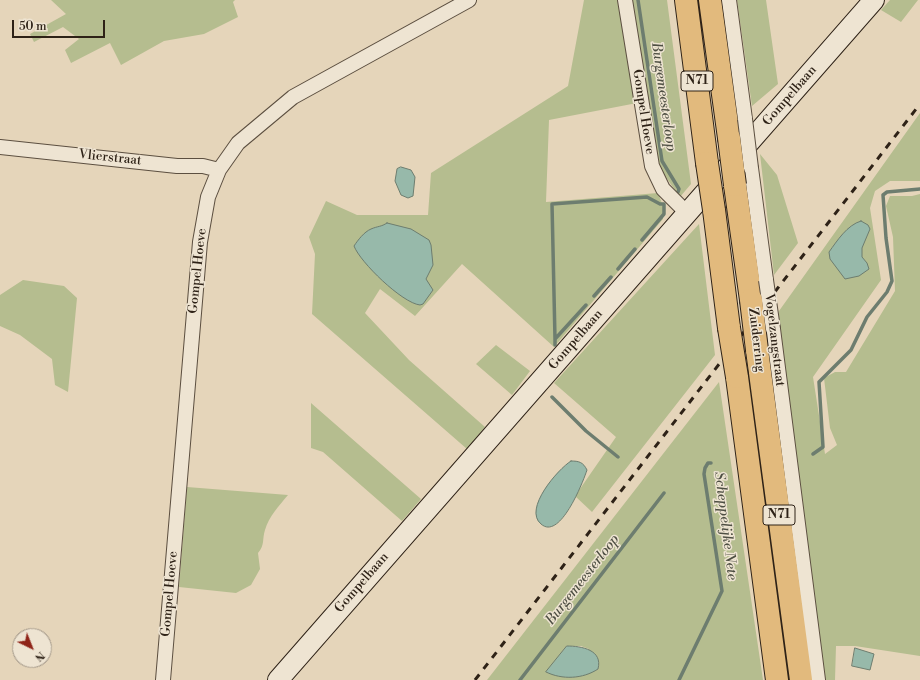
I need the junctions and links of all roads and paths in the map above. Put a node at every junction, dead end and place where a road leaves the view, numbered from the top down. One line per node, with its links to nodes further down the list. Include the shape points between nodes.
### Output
1 (470, 0): 8 (street, Gompel Hoeve, via 293,97 238,143)
2 (625, 0): 9 (street, Gompel Hoeve, via 652,166 663,189)
3 (686, 0): 12 (highway, Zuiderring / N71, bridge)
4 (710, 0): 13 (highway, Zuiderring / N71, bridge)
5 (729, 0): 14 (street, Vogelzangstraat, bridge)
6 (874, 0): 9 (street, Gompelbaan)
7 (0, 146): 8 (street, Vlierstraat, via 177,166 203,166)
8 (219, 170): 10 (street, Gompel Hoeve, via 208,197 200,242)
9 (687, 213): 11 (street, Gompelbaan)
10 (163, 680)
11 (278, 680)
12 (777, 680)
13 (801, 680)
14 (818, 680)

